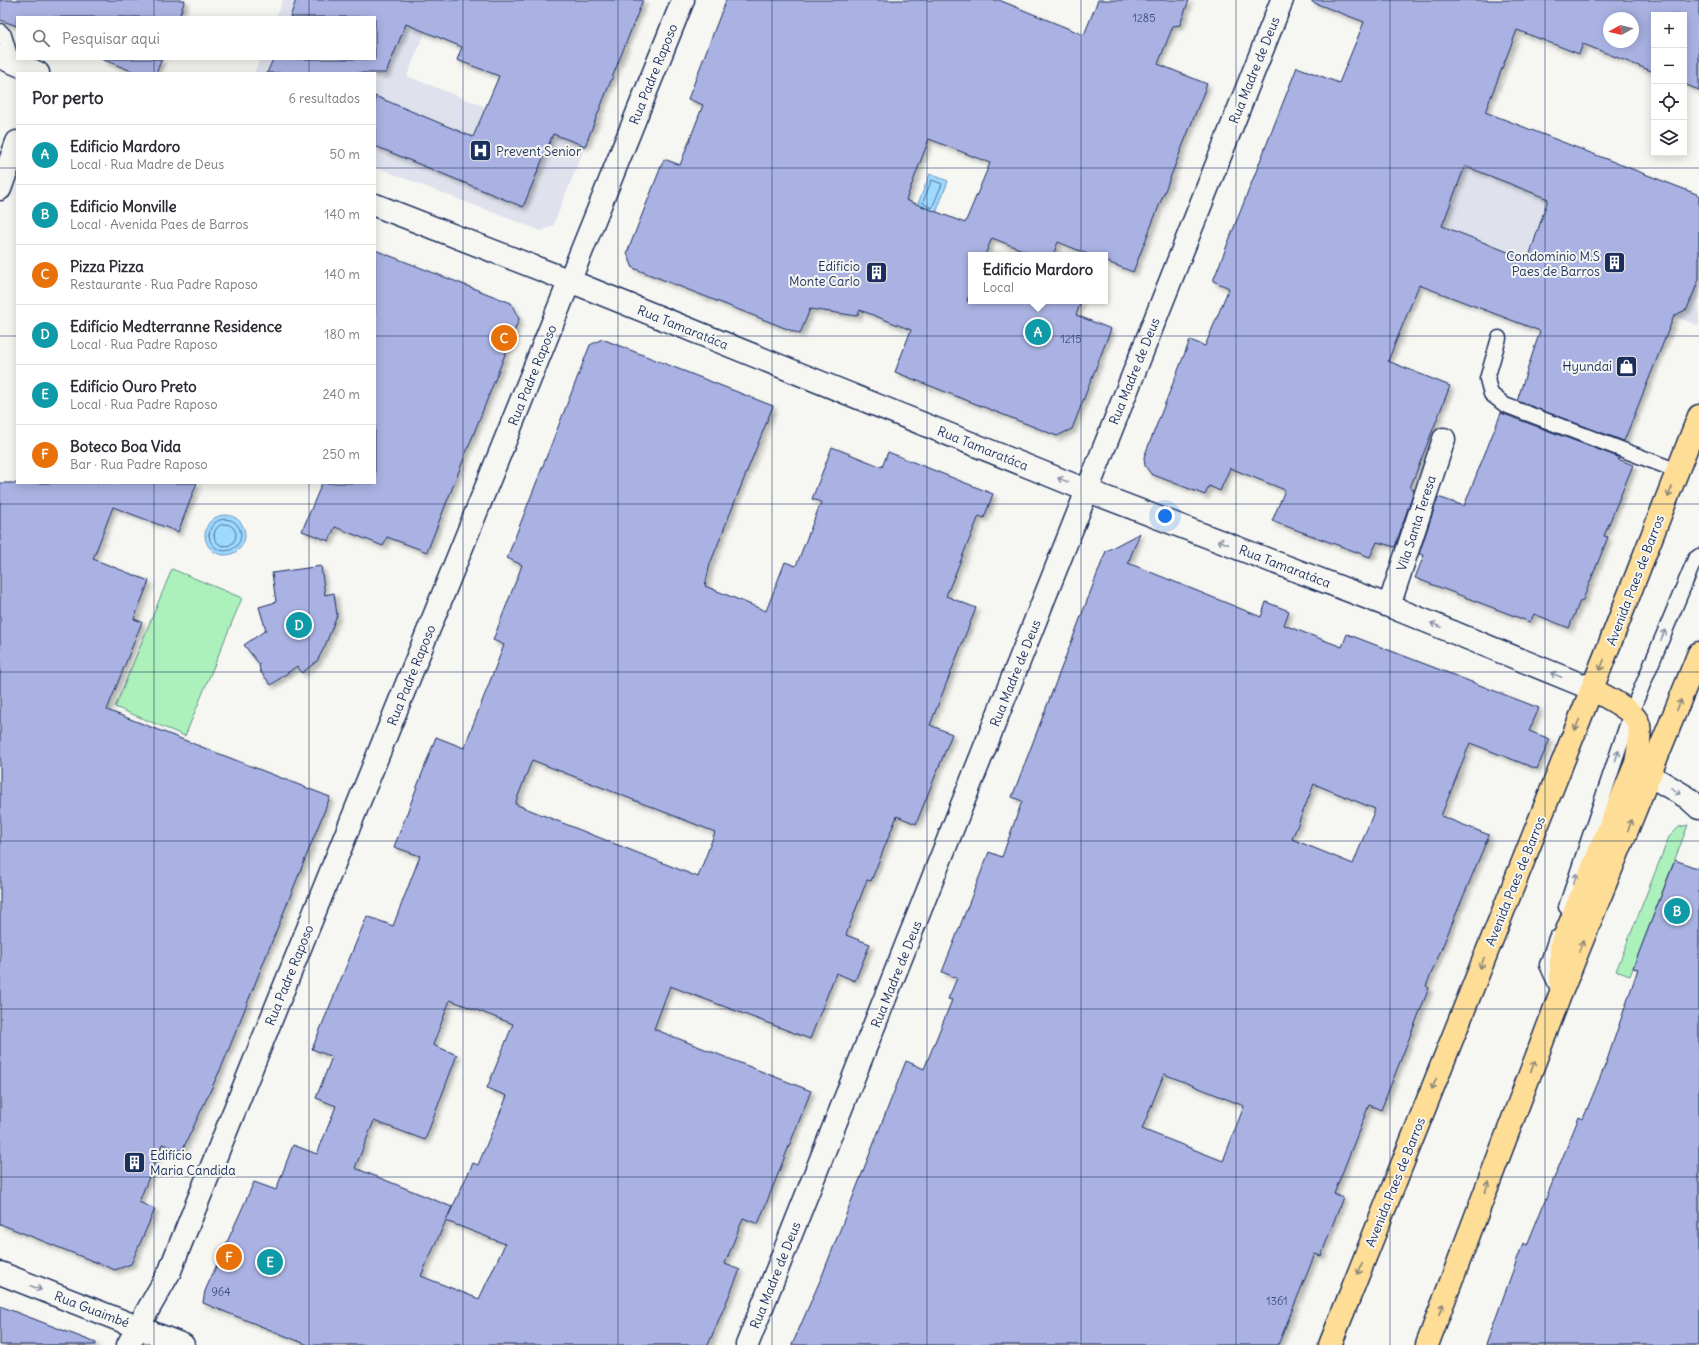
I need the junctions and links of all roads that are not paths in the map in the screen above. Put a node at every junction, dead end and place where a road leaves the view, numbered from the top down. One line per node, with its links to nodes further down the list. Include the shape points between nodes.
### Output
1 (1282, 0): 14 (street, Rua Madre de Deus)
2 (678, 1): 9 (street, Rua Padre Raposo)
3 (0, 31): 4 (lane, via 4,35)
4 (6, 59): 5 (street)
5 (36, 72)
6 (16, 145): 7 (street)
7 (0, 189)
8 (376, 205): 9 (street, Rua Tamaratáca)
9 (570, 281): 14 (street, Rua Tamaratáca, one-way to 9); 24 (street, Rua Padre Raposo, via 172,1266)
10 (1499, 338): 13 (lane, via 1487,379 1491,394 1505,405)
11 (1699, 416): 13 (main road, Avenida Paes de Barros)
12 (1444, 439): 16 (street, Vila Santa Teresa)
13 (1678, 471): 18 (main road, Avenida Paes de Barros, one-way to 18)
14 (1086, 490): 16 (street, Rua Tamaratáca, one-way to 14); 26 (street, Rua Madre de Deus, via 854,1079)
15 (1699, 556): 19 (lane, one-way to 15, via 1695,559)
16 (1388, 606): 18 (street, Rua Tamaratáca, one-way to 16)
17 (1697, 666): 20 (main road, one-way to 17)
18 (1592, 689): 19 (main road); 27 (main road, Avenida Paes de Barros, one-way to 27)
19 (1631, 713): 22 (main road, one-way to 19, via 1561,945 1636,763 1639,724)
20 (1651, 776): 21 (street, one-way to 21, via 1688,798); 22 (main road, one-way to 20)
21 (1699, 808)
22 (1560, 995): 28 (main road, one-way to 22)
23 (0, 1273): 24 (street, Rua Guaimbé, one-way to 24)
24 (133, 1336): 25 (street, Rua Guaimbé)
25 (183, 1345)
26 (746, 1345)
27 (1330, 1345)
28 (1427, 1345)

